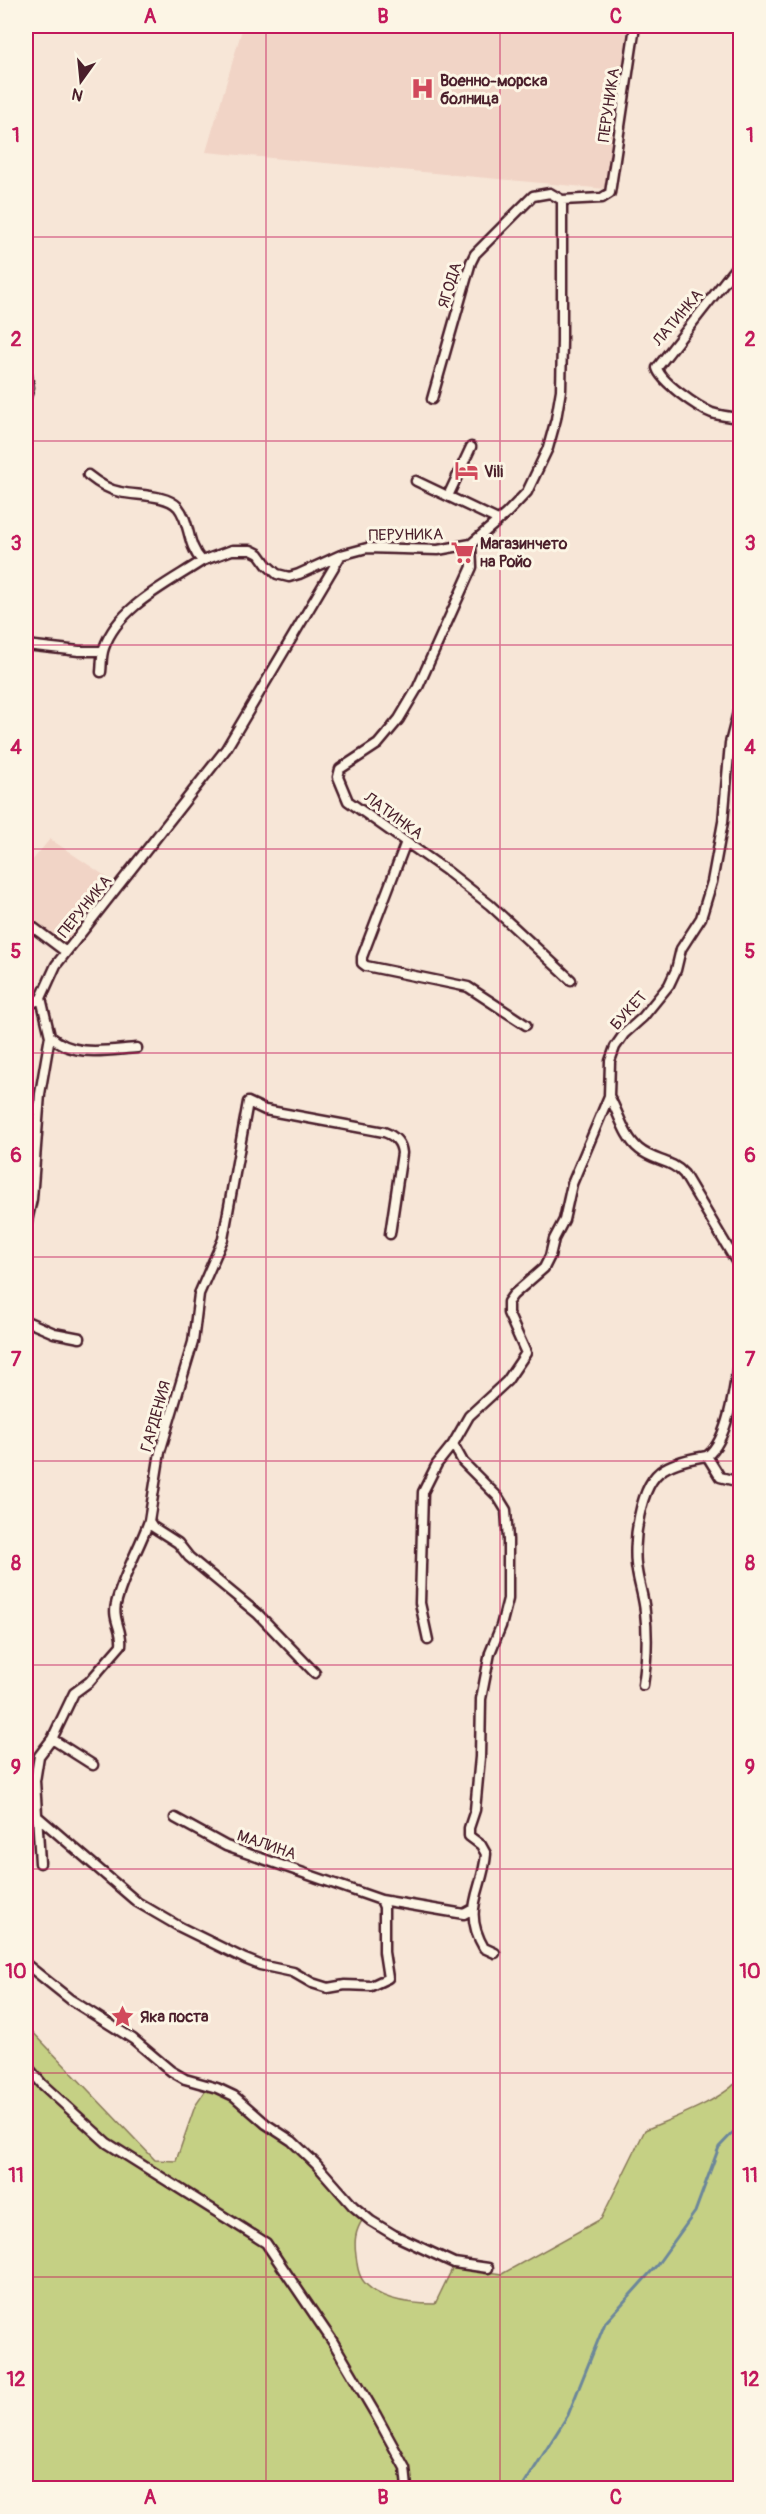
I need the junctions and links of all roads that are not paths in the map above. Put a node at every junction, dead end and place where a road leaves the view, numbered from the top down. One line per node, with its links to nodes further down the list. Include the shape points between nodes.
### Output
1 (635, 26): 2 (street, ПЕРУНИКА, via 610,193 602,198)
2 (562, 200): 6 (street, ЯГОДА, via 550,193 533,196 475,254); 12 (street, via 561,390 556,419 548,448 527,492)
3 (741, 262): 7 (street, ЛАТИНКА, via 657,368 662,378 704,409)
4 (26, 369): 5 (street)
5 (26, 397)
6 (432, 399)
7 (741, 418)
8 (471, 447): 11 (street)
9 (88, 475): 15 (street, via 108,488 177,506 193,552)
10 (416, 480): 11 (street)
11 (448, 496): 12 (street)
12 (498, 520): 13 (street)
13 (471, 544): 14 (street, ПЕРУНИКА, via 438,550 367,548); 20 (street, ЛАТИНКА, via 472,567 418,687 378,744 339,769 338,777 348,801)
14 (341, 555): 15 (street, via 289,577 277,573 251,550 232,550); 22 (street, ПЕРУНИКА, via 226,749)
15 (202, 561): 17 (street, via 129,613 117,624)
16 (26, 645): 17 (street)
17 (103, 651): 18 (street)
18 (101, 672)
19 (741, 704): 29 (street, БУКЕТ, via 730,743 723,822 709,896 701,918 681,949 669,985 615,1047 610,1061)
20 (406, 842): 23 (street, ЛАТИНКА, via 490,905); 26 (street, via 362,963 468,987)
21 (26, 922): 22 (street)
22 (66, 952): 24 (street, ПЕРУНИКА)
23 (572, 980)
24 (41, 998): 25 (street); 27 (street)
25 (26, 1007)
26 (526, 1025)
27 (50, 1036): 28 (street, via 68,1048 86,1051); 30 (street)
28 (137, 1048)
29 (609, 1096): 32 (street, via 630,1140 649,1156 679,1167); 36 (street, БУКЕТ, via 572,1184 550,1256 544,1268 508,1302 507,1313 526,1353 507,1381 469,1416)
30 (26, 1226)
31 (390, 1234): 39 (street, ГАРДЕНИЯ, via 402,1153 397,1140 384,1132 265,1110 248,1102 223,1239 199,1293 193,1342 160,1452)
32 (741, 1268)
33 (26, 1321): 34 (street, via 54,1333)
34 (80, 1338)
35 (741, 1349): 37 (street, via 724,1430 715,1450)
36 (453, 1444): 40 (street, via 423,1492 420,1603); 49 (street, via 463,1462 506,1510 508,1540 508,1599 490,1653 482,1699 475,1810 469,1828 469,1836 486,1854)
37 (707, 1456): 38 (street, via 720,1476); 42 (street, via 662,1469 643,1499 635,1550 648,1649)
38 (741, 1482)
39 (149, 1521): 41 (street, via 258,1614); 43 (street, ГАРДЕНИЯ, via 116,1606 121,1645 89,1682 74,1693)
40 (428, 1640)
41 (315, 1673)
42 (644, 1685)
43 (52, 1739): 44 (street); 45 (street, via 39,1756)
44 (93, 1765)
45 (37, 1816): 47 (street); 48 (street, via 146,1907 245,1959 293,1972 328,1988 371,1986 388,1978)
46 (175, 1818): 48 (street, МАЛИНА, via 226,1846)
47 (40, 1863)
48 (381, 1900): 49 (street, via 464,1914)
49 (473, 1910): 50 (street, via 477,1937 484,1948)
50 (495, 1953)
51 (26, 1964): 53 (street, via 71,2000 133,2039 171,2071 234,2096 292,2141 371,2221 454,2263)
52 (26, 2066): 54 (street, via 107,2143 266,2243 333,2342 376,2415 405,2468)
53 (488, 2268)
54 (406, 2488)

